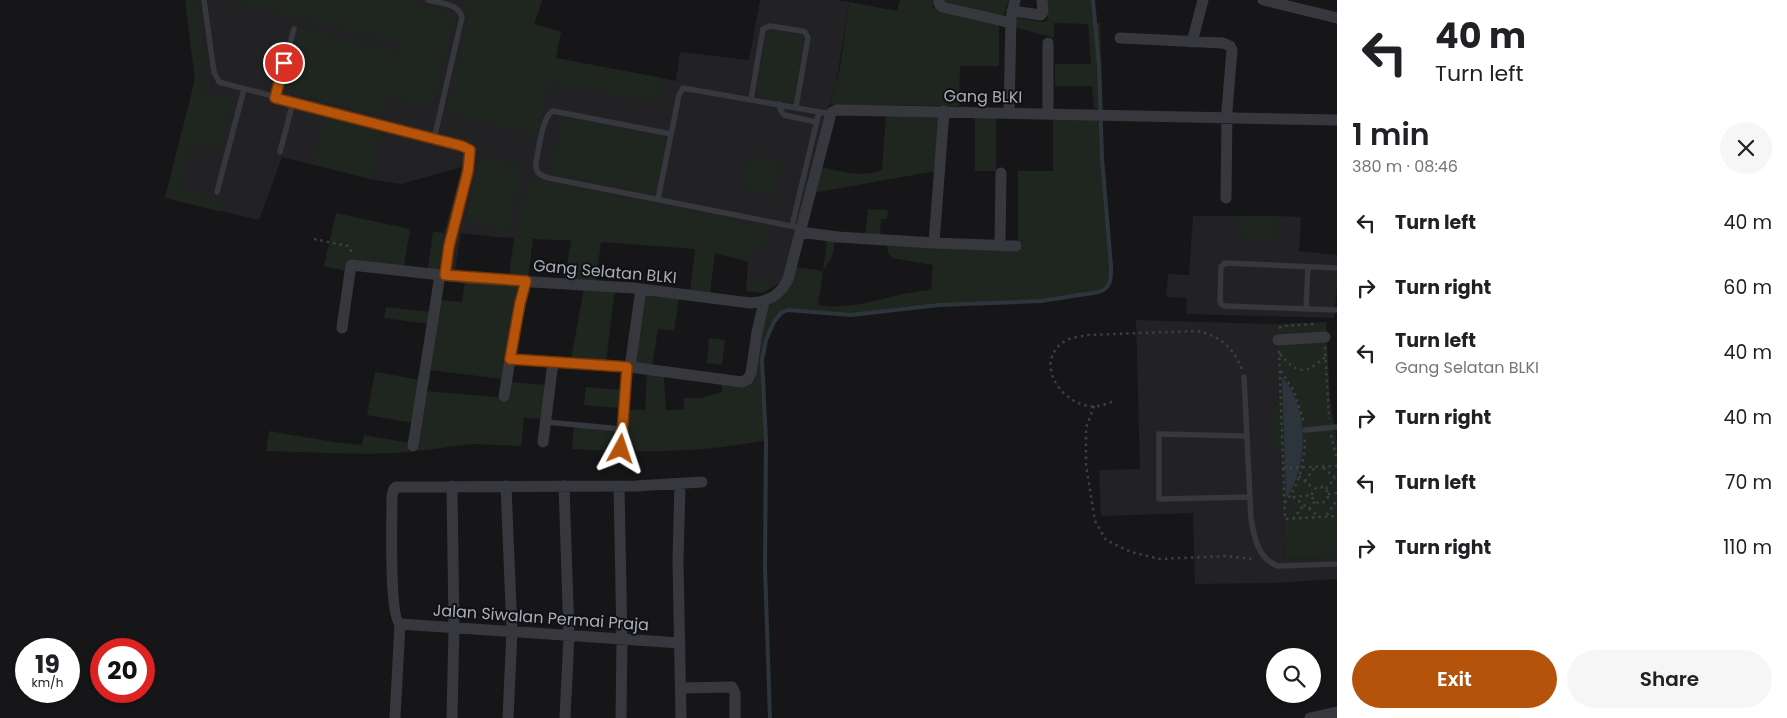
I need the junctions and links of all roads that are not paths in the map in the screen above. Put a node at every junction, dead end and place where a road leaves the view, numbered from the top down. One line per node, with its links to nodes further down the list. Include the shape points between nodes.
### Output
1 (204, 0): 13 (lane, via 216,78 219,82)
2 (428, 0): 28 (lane, via 456,8 462,17)
3 (939, 0): 7 (street, via 943,7)
4 (1042, 0): 7 (street, via 1041,15)
5 (1203, 0): 11 (street)
6 (1263, 0): 8 (street)
7 (1012, 11): 21 (street)
8 (1337, 18)
9 (294, 29): 14 (lane)
10 (1120, 38): 11 (street)
11 (1192, 42): 24 (street, via 1226,43 1231,48)
12 (1048, 43): 22 (street)
13 (244, 89): 14 (lane); 31 (lane)
14 (275, 98): 16 (lane)
15 (751, 99): 17 (lane); 18 (lane, via 763,29 770,26 802,31 808,38); 27 (lane, via 683,88)
16 (292, 102): 28 (lane); 29 (lane)
17 (779, 104): 18 (lane); 26 (lane, via 784,115)
18 (796, 108): 20 (lane)
19 (944, 111): 21 (street, Gang BLKI); 23 (street, Gang BLKI, via 837,110); 35 (street)
20 (818, 112): 23 (lane); 26 (lane)
21 (1009, 112): 22 (street, Gang BLKI)
22 (1048, 113): 24 (street, Gang BLKI)
23 (831, 114): 34 (street)
24 (1227, 118): 25 (street, Gang BLKI); 32 (street)
25 (1337, 120)
26 (816, 122): 34 (lane)
27 (671, 134): 33 (lane); 33 (lane, via 553,111 546,119 536,162 537,172 543,176)
28 (434, 139): 40 (lane, via 467,148 471,153)
29 (280, 152)
30 (1001, 173): 36 (street)
31 (217, 192)
32 (1226, 198)
33 (658, 199): 34 (lane)
34 (797, 228): 35 (street, via 845,237); 43 (street, via 788,279 778,293)
35 (934, 243): 36 (street)
36 (1000, 245): 37 (street)
37 (1016, 246)
38 (1308, 266): 39 (lane); 44 (lane); 44 (lane, via 1225,263 1221,267 1220,299 1225,306)
39 (1337, 268)
40 (442, 275): 41 (street, Gang Selatan BLKI); 46 (street, Gang Selatan BLKI, via 350,266); 60 (street)
41 (526, 281): 42 (street, Gang Selatan BLKI); 49 (street)
42 (641, 289): 43 (street, Gang Selatan BLKI, via 750,303); 51 (street)
43 (765, 301): 51 (street, via 751,373 745,381)
44 (1306, 309): 45 (lane)
45 (1337, 310)
46 (342, 328)
47 (1325, 337): 48 (street)
48 (1278, 340)
49 (510, 359): 50 (street); 53 (street)
50 (553, 362): 51 (street); 54 (street)
51 (629, 367): 56 (lane)
52 (1244, 378): 58 (lane)
53 (504, 396)
54 (545, 422): 56 (lane); 59 (street)
55 (1337, 427): 57 (lane)
56 (622, 429): 61 (lane)
57 (1305, 430)
58 (1246, 436): 68 (lane); 68 (lane, via 1159,434 1159,499)
59 (543, 442)
60 (413, 446)
61 (621, 449)
62 (702, 482): 63 (street)
63 (680, 484): 67 (street); 75 (street)
64 (452, 486): 65 (street); 70 (street, via 401,486 394,489 394,597 396,620); 71 (street)
65 (506, 486): 66 (street); 72 (street)
66 (564, 486): 67 (street); 73 (street)
67 (619, 486): 74 (street)
68 (1250, 498): 69 (lane, via 1256,541 1271,563 1289,567)
69 (1337, 564)
70 (400, 624): 71 (street, Jalan Siwalan Permai Praja); 78 (street)
71 (454, 628): 72 (street, Jalan Siwalan Permai Praja); 79 (street)
72 (512, 631): 73 (street, Jalan Siwalan Permai Praja); 80 (street)
73 (569, 635): 74 (street, Jalan Siwalan Permai Praja); 81 (street)
74 (622, 639): 75 (street, Jalan Siwalan Permai Praja); 82 (street)
75 (680, 642): 76 (street)
76 (681, 688): 83 (street); 84 (street, via 732,686)
77 (1337, 712): 85 (street)
78 (395, 718)
79 (452, 718)
80 (508, 718)
81 (565, 718)
82 (621, 718)
83 (681, 718)
84 (735, 718)
85 (1310, 718)

